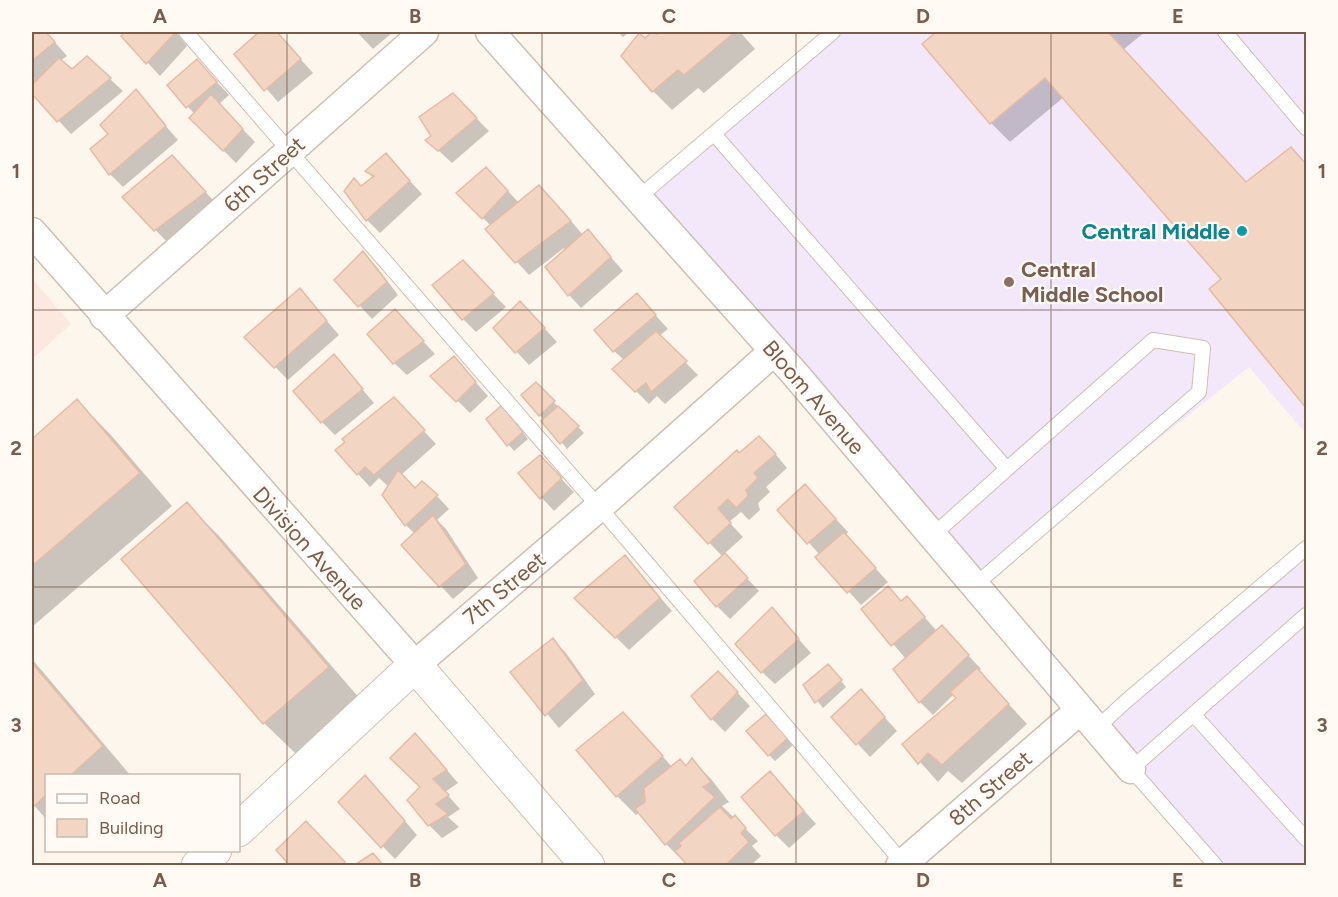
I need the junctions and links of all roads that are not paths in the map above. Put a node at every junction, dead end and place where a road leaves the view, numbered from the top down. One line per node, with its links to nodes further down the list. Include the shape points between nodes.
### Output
1 (186, 32): 8 (lane)
2 (424, 32): 8 (street, 6th Street)
3 (490, 32): 9 (street, Bloom Avenue)
4 (834, 32): 7 (lane)
5 (1225, 32): 6 (lane)
6 (1306, 128)
7 (714, 134): 9 (lane); 13 (lane)
8 (290, 151): 11 (street, 6th Street); 14 (lane)
9 (638, 198): 12 (street, Bloom Avenue)
10 (32, 232): 11 (street, Division Avenue)
11 (104, 316): 19 (street, Division Avenue)
12 (774, 351): 14 (street, 7th Street); 15 (street, Bloom Avenue)
13 (1007, 470): 15 (lane); 17 (lane, via 1153,340 1203,348 1199,392)
14 (599, 507): 19 (street, 7th Street); 26 (lane)
15 (932, 536): 17 (street, Bloom Avenue)
16 (1306, 548): 21 (lane, via 1125,702)
17 (974, 586): 21 (street, Bloom Avenue)
18 (1306, 615): 20 (lane)
19 (415, 665): 23 (street, 7th Street); 28 (street, Division Avenue)
20 (1194, 715): 22 (lane); 24 (lane)
21 (1088, 720): 22 (street, Bloom Avenue); 26 (street, 8th Street)
22 (1131, 769): 29 (lane)
23 (240, 828)
24 (1306, 839)
25 (213, 852): 27 (street)
26 (901, 864)
27 (198, 866)
28 (588, 866)
29 (1216, 866)

